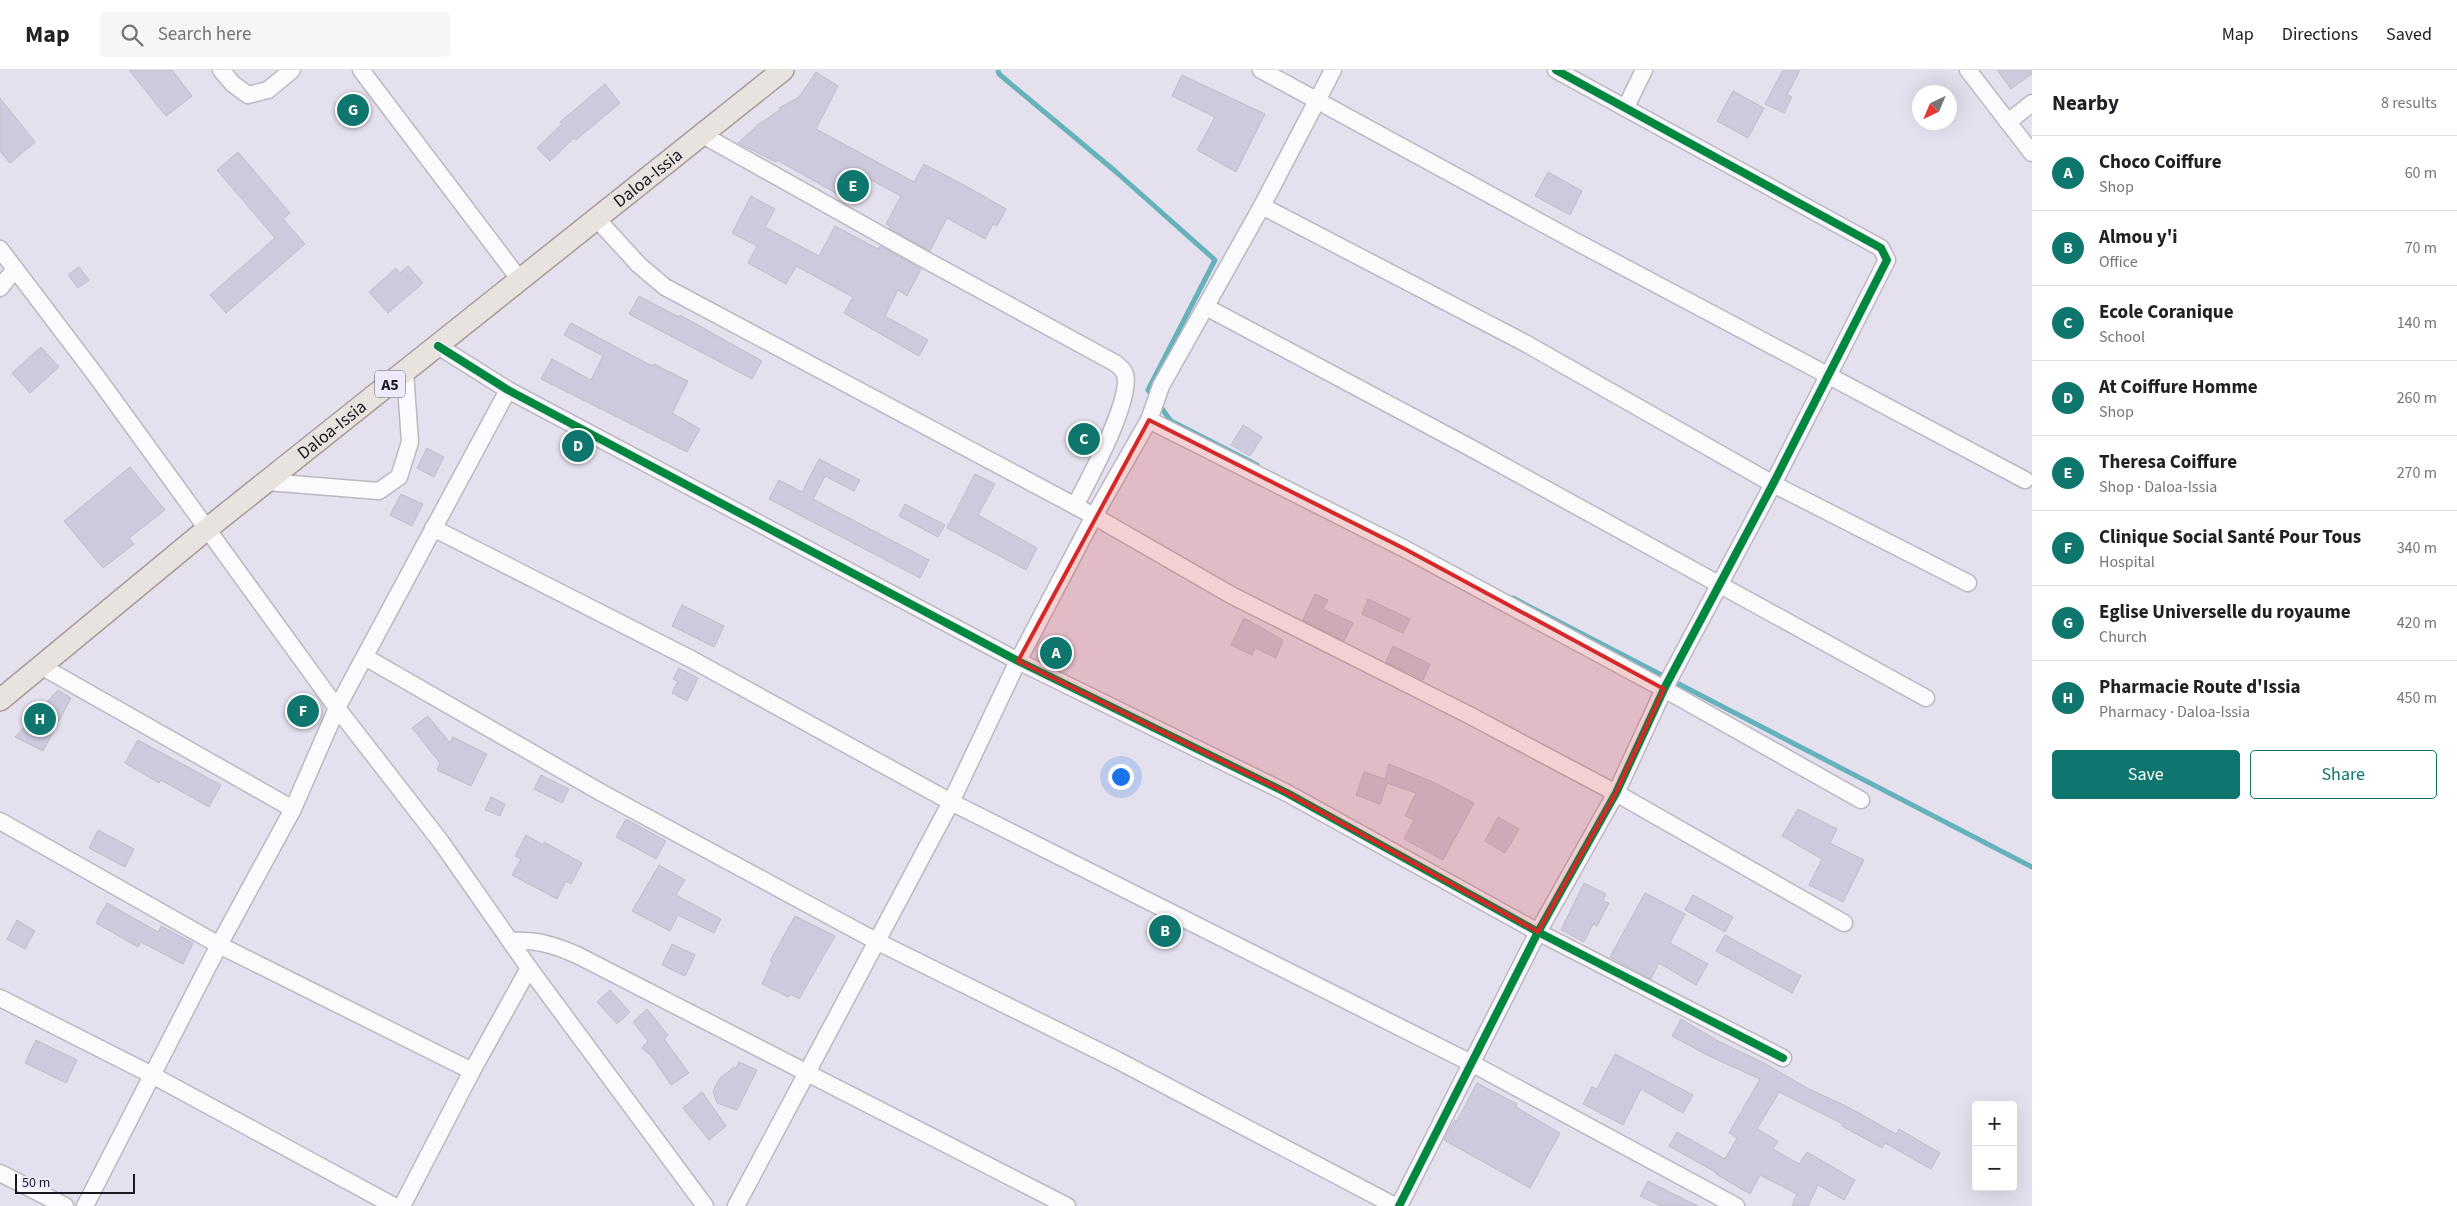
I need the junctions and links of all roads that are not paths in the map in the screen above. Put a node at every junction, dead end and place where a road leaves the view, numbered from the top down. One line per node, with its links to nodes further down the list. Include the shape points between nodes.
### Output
1 (221, 70): 2 (street, via 248,95 268,90)
2 (292, 70)
3 (361, 70): 20 (street)
4 (783, 70): 14 (main road, Daloa-Issia / A5)
5 (1261, 70): 10 (street)
6 (1333, 70): 10 (street)
7 (1556, 70): 12 (street)
8 (1644, 70): 12 (street)
9 (1968, 70): 13 (street)
10 (1316, 100): 16 (street); 25 (street)
11 (2032, 103): 13 (street)
12 (1626, 107): 25 (street, via 1881,248 1888,260 1884,270)
13 (2008, 122): 15 (street)
14 (701, 134): 17 (main road, Daloa-Issia / A5); 31 (street, via 1115,363 1124,371 1126,383 1106,448)
15 (2032, 153)
16 (1262, 206): 22 (street); 30 (street, via 1525,343)
17 (596, 218): 20 (main road, Daloa-Issia / A5); 31 (street, via 638,265 665,287)
18 (0, 249): 19 (street)
19 (15, 269): 21 (street); 34 (street, via 98,377)
20 (520, 280): 23 (main road, Daloa-Issia / A5)
21 (0, 288)
22 (1206, 307): 27 (street, via 1160,389); 36 (street)
23 (438, 346): 24 (main road, Daloa-Issia / A5); 26 (street)
24 (405, 372): 29 (main road, Daloa-Issia / A5); 29 (street, via 410,442 399,478 379,491)
25 (1828, 377): 28 (street); 30 (street)
26 (508, 390): 33 (street); 38 (street)
27 (1150, 416): 32 (street); 40 (street)
28 (2025, 480)
29 (267, 482): 34 (main road, Daloa-Issia / A5)
30 (1773, 484): 35 (street); 36 (street)
31 (1075, 506): 32 (street)
32 (1094, 516): 38 (street); 44 (street, via 1231,595)
33 (433, 528): 37 (street); 46 (street, via 691,659)
34 (207, 529): 39 (main road, Daloa-Issia / A5); 43 (street)
35 (1968, 583)
36 (1721, 584): 40 (street); 41 (street)
37 (365, 657): 43 (street); 52 (street, via 602,793)
38 (1018, 661): 46 (street); 50 (street, via 1287,793)
39 (41, 666): 42 (main road, Daloa-Issia / A5); 47 (street)
40 (1664, 688): 44 (street); 45 (street)
41 (1926, 698)
42 (0, 700)
43 (337, 708): 47 (street); 51 (street, via 441,842)
44 (1616, 793): 49 (street); 50 (street)
45 (1861, 800)
46 (951, 802): 52 (street); 57 (street)
47 (293, 809): 53 (street)
48 (0, 821): 53 (street)
49 (1844, 923)
50 (1538, 932): 56 (street); 57 (street)
51 (510, 941): 54 (street); 59 (street, via 536,940 556,945)
52 (876, 941): 59 (street); 69 (street, via 1117,1060)
53 (219, 945): 58 (street); 60 (street)
54 (529, 968): 58 (street); 66 (street)
55 (0, 998): 60 (street)
56 (1783, 1058)
57 (1471, 1063): 69 (street); 70 (street)
58 (472, 1071): 65 (street)
59 (808, 1072): 67 (street); 68 (street)
60 (152, 1075): 63 (street); 64 (street)
61 (0, 1173): 62 (street)
62 (65, 1206)
63 (85, 1206)
64 (394, 1206)
65 (402, 1206)
66 (704, 1206)
67 (736, 1206)
68 (1068, 1206)
69 (1397, 1206)
70 (1736, 1206)

